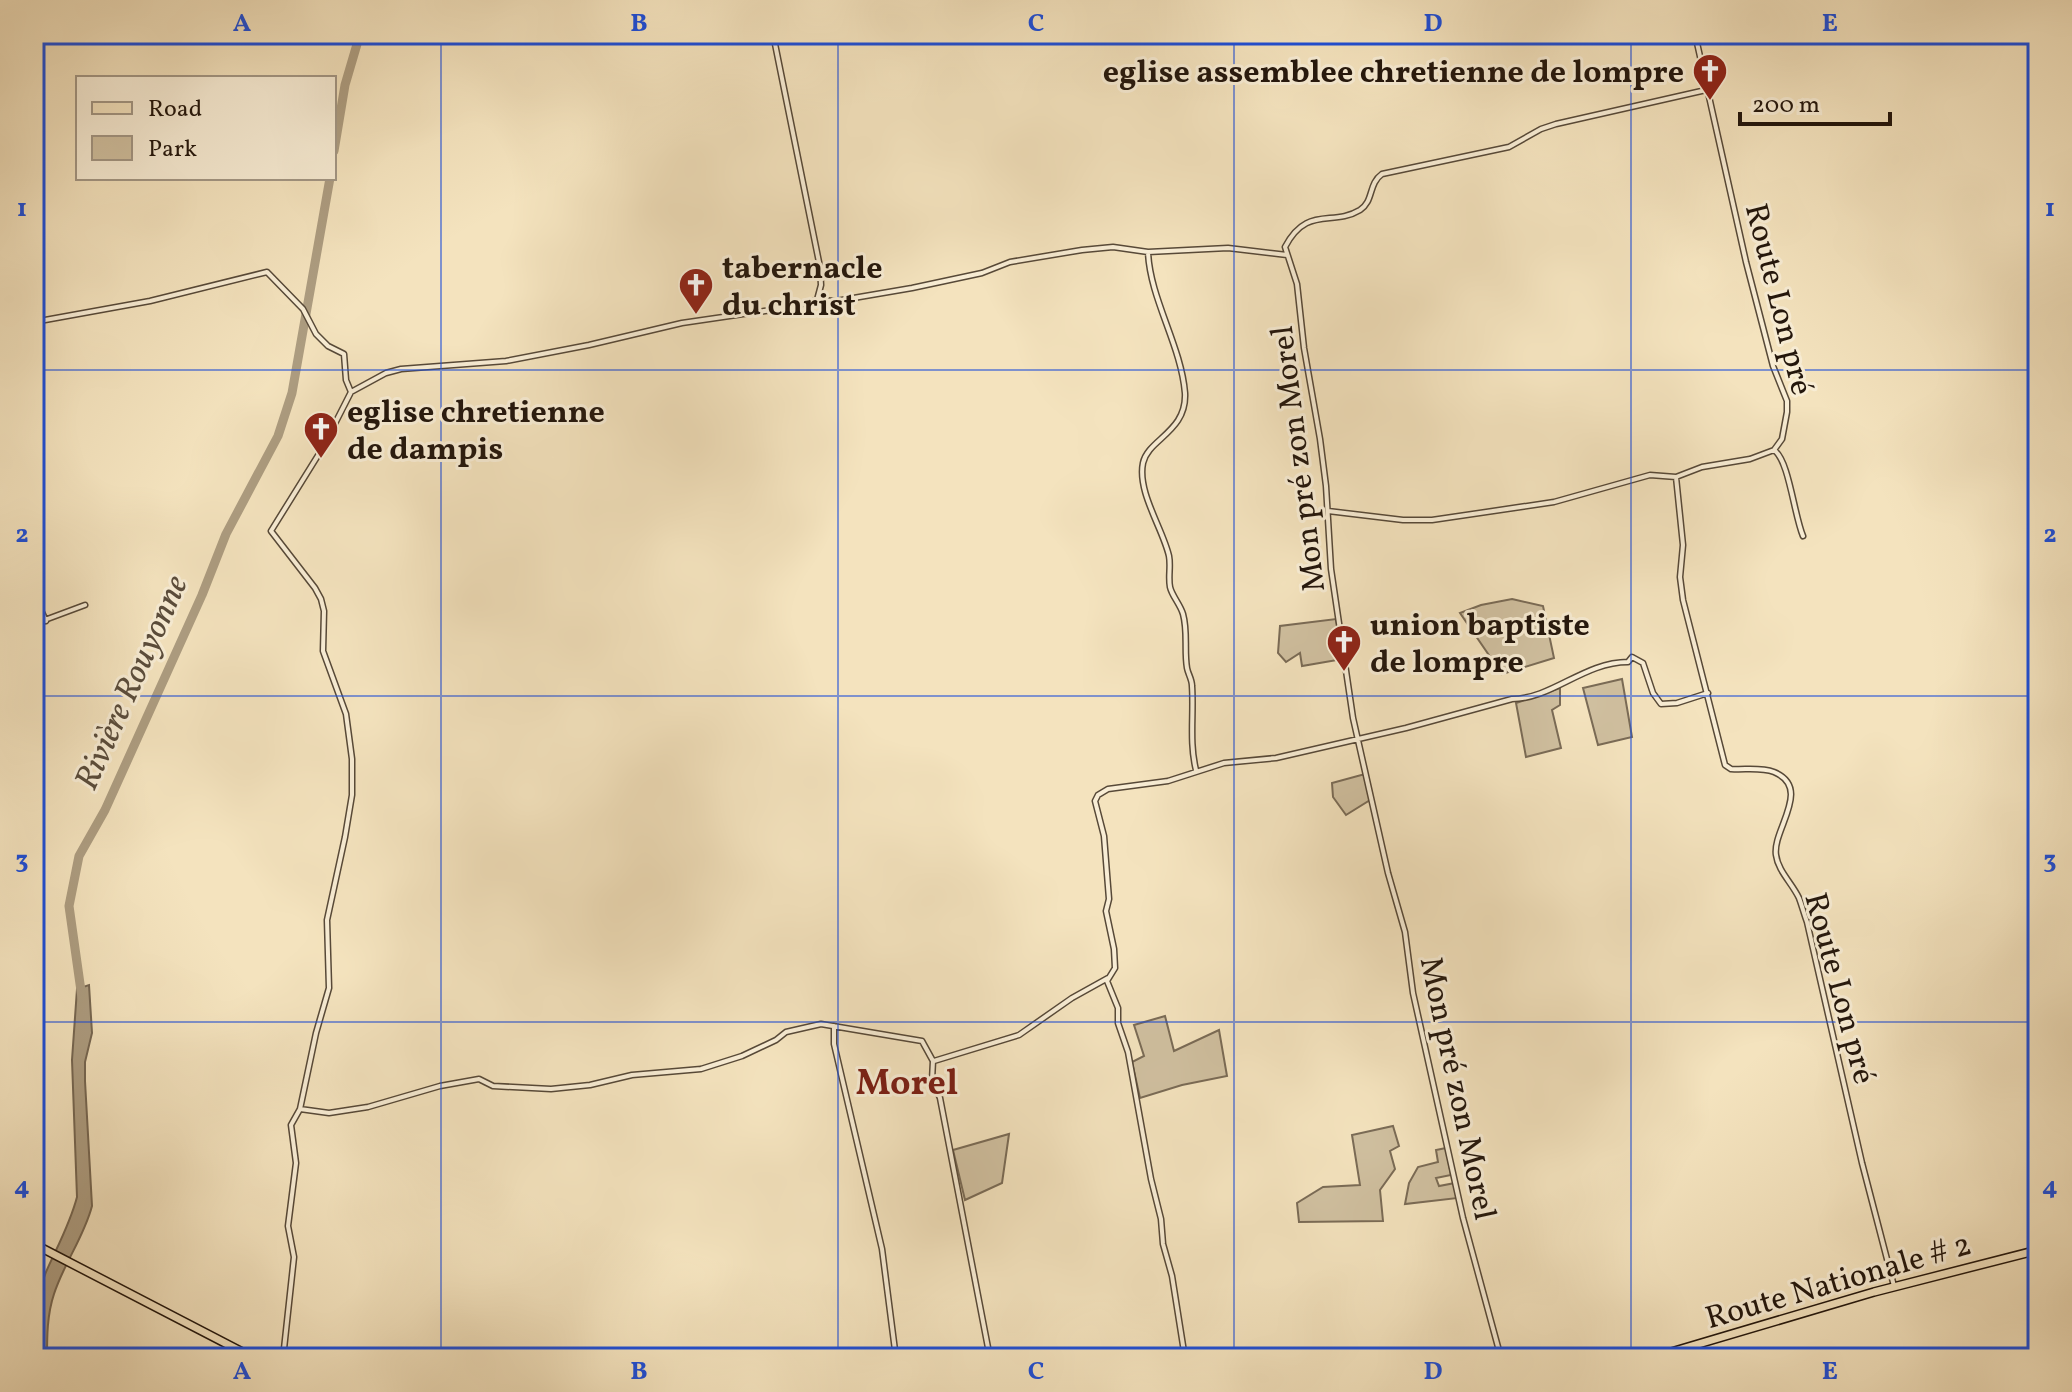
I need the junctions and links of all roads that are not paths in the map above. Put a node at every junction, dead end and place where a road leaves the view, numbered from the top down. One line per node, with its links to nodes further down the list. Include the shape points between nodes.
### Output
1 (773, 34): 6 (street, via 820,267)
2 (1695, 34): 3 (street, Route Lon pré)
3 (1706, 90): 5 (street, via 1556,124 1509,147 1382,174 1357,212 1325,218 1292,233); 9 (street, Route Lon pré, via 1756,301 1787,401 1786,427)
4 (1148, 252): 5 (street, via 1228,248); 6 (street, via 1082,250 897,291); 19 (street, via 1185,393 1178,421 1149,450 1144,477 1169,557 1170,588 1183,616)
5 (1287, 255): 11 (street, Mon pré zon Morel, via 1300,300)
6 (817, 300): 8 (street, via 506,361 401,369)
7 (34, 322): 8 (street, via 267,272 303,309 316,334 344,354)
8 (351, 392): 23 (street, via 271,531 321,599 323,651 346,714 352,759 352,795 327,920 329,988)
9 (1774, 450): 10 (street); 12 (street, via 1786,467)
10 (1676, 477): 11 (street, via 1650,475 1554,502 1432,520); 17 (street, Route Lon pré, via 1683,600)
11 (1328, 511): 18 (street, Mon pré zon Morel, via 1331,569)
12 (1803, 536)
13 (34, 595): 15 (street)
14 (85, 605): 15 (street)
15 (46, 621): 16 (street)
16 (34, 624)
17 (1708, 693): 18 (street, via 1661,704 1643,663 1632,657 1594,667 1523,699); 26 (street, Route Lon pré, via 1725,765 1774,773 1788,786 1790,809 1777,836 1776,856 1807,922)
18 (1357, 739): 19 (street); 32 (street, Mon pré zon Morel, via 1405,932 1413,993 1460,1208)
19 (1196, 770): 20 (street, via 1168,781 1108,789 1095,801 1104,836 1106,911 1114,949)
20 (1110, 977): 22 (street, via 1019,1035); 31 (street)
21 (834, 1026): 22 (street, via 922,1041); 23 (street, via 786,1032 742,1056 701,1069 551,1089 493,1086 479,1079 368,1107 329,1113); 29 (street, via 882,1249)
22 (933, 1061): 30 (street, via 932,1080 940,1098)
23 (300, 1109): 28 (street, via 291,1125 296,1163 288,1226 294,1257)
24 (34, 1244): 27 (main road)
25 (2038, 1250): 26 (main road, Route Nationale # 2)
26 (1894, 1286): 33 (main road, Route Nationale # 2)
27 (254, 1358)
28 (283, 1358)
29 (896, 1358)
30 (990, 1358)
31 (1185, 1358)
32 (1501, 1358)
33 (1651, 1358)

